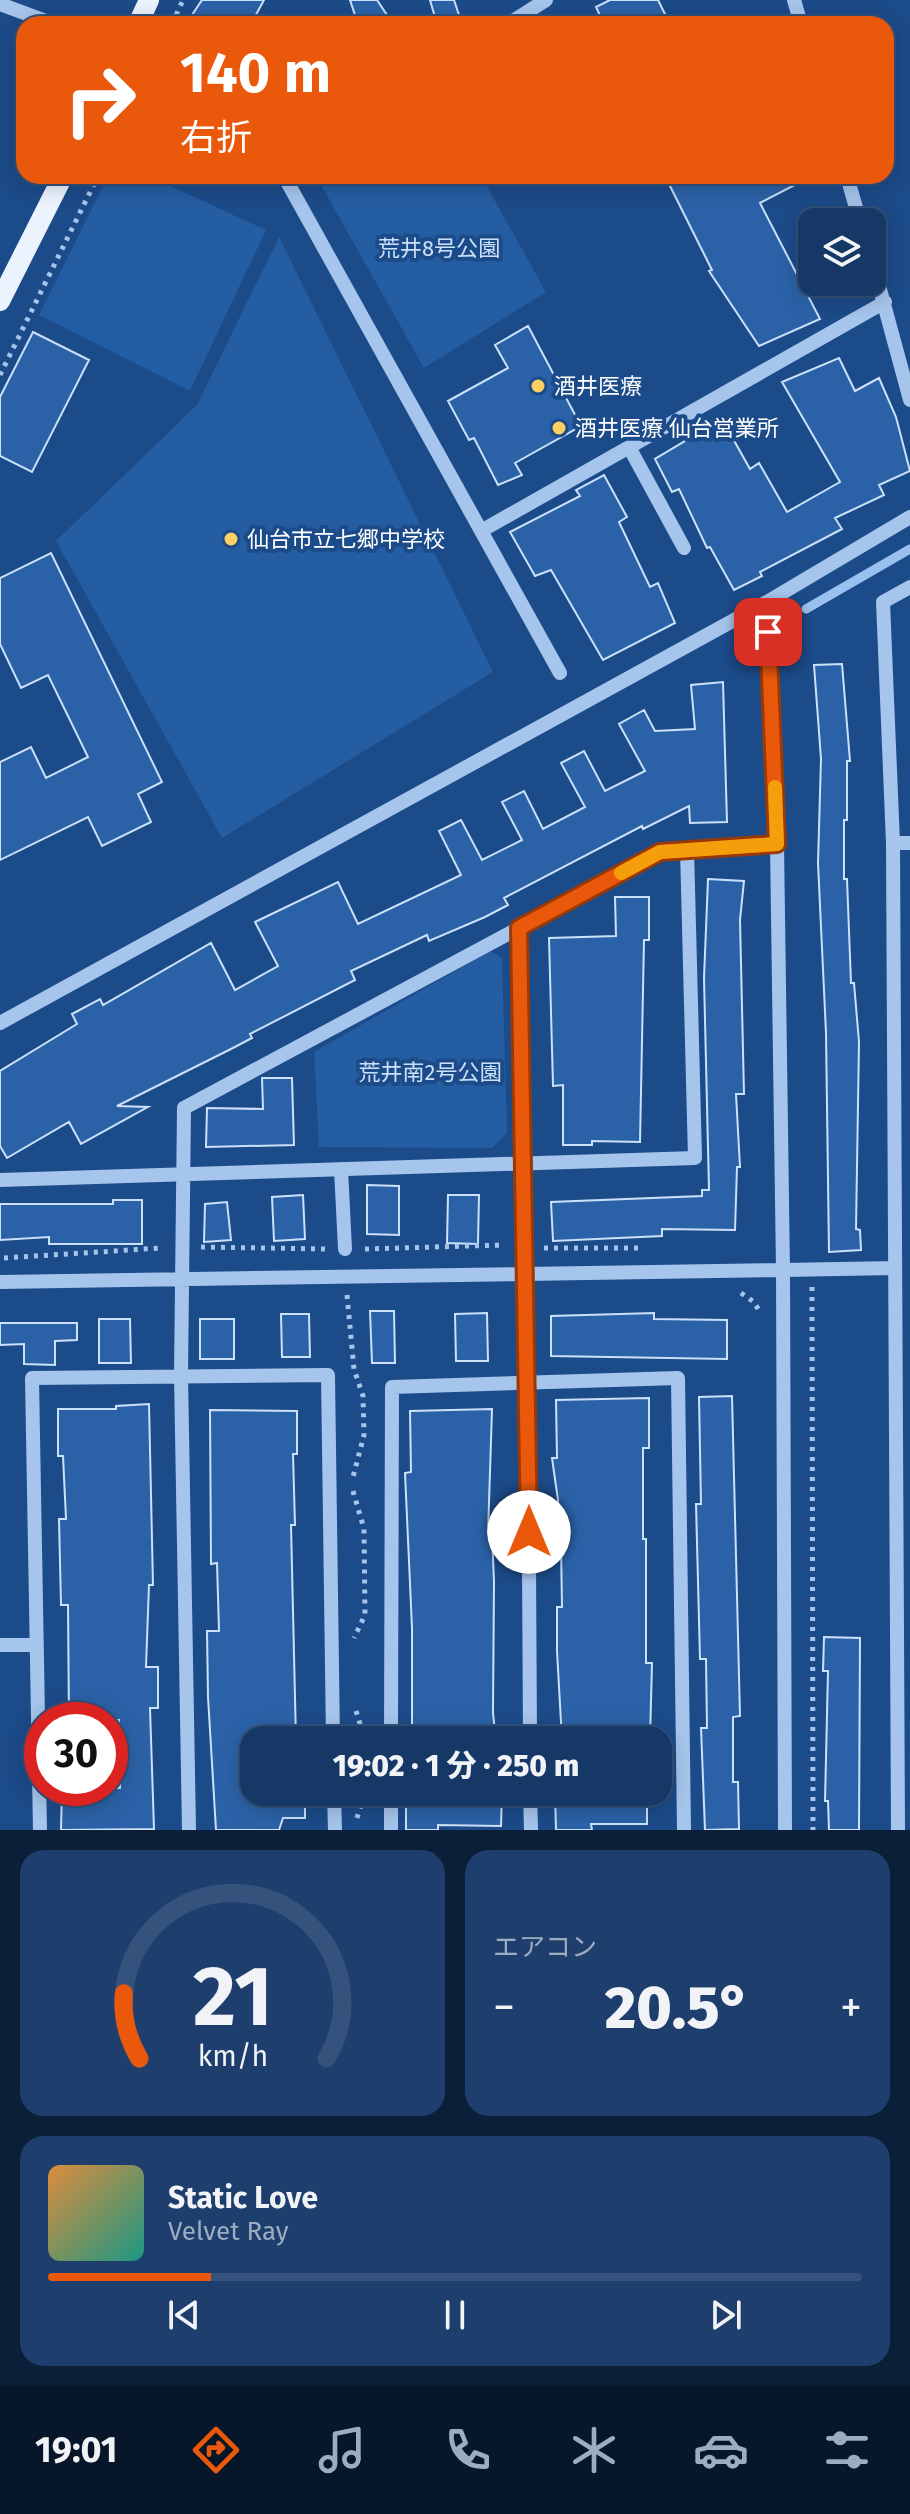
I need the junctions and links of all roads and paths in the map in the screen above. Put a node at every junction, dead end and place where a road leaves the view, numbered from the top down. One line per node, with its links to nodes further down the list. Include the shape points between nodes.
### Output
1 (546, 0): 4 (street)
2 (0, 4): 3 (street)
3 (32, 16)
4 (521, 16)
5 (59, 184): 11 (main road)
6 (94, 184): 13 (path)
7 (288, 184): 17 (street)
8 (849, 184): 9 (street)
9 (856, 208)
10 (883, 296): 12 (street)
11 (0, 301)
12 (885, 302): 14 (street); 15 (street)
13 (0, 375)
14 (910, 400)
15 (629, 447): 17 (street); 18 (street)
16 (910, 517): 20 (street)
17 (481, 531): 21 (street)
18 (684, 548)
19 (910, 587): 22 (street, via 883,602)
20 (767, 602): 24 (street); 27 (street)
21 (560, 673)
22 (893, 843): 23 (street); 35 (street)
23 (910, 843)
24 (777, 844): 25 (street); 36 (street)
25 (687, 849): 26 (street, via 660,852); 28 (street, via 695,1158)
26 (519, 928): 28 (street); 30 (street, via 184,1108)
27 (0, 1023)
28 (525, 1166): 29 (street); 37 (street)
29 (341, 1169): 30 (street); 33 (street)
30 (184, 1174): 31 (street); 38 (street)
31 (0, 1180)
32 (162, 1248): 34 (path)
33 (345, 1249)
34 (0, 1258)
35 (895, 1268): 36 (street); 46 (street)
36 (783, 1270): 37 (street); 66 (street)
37 (526, 1274): 38 (street); 45 (street)
38 (182, 1278): 39 (street); 44 (street)
39 (0, 1282)
40 (812, 1287): 67 (path)
41 (730, 1291): 43 (path, via 754,1302)
42 (347, 1295): 47 (path, via 364,1435 353,1494 364,1529 365,1615)
43 (765, 1328)
44 (181, 1375): 49 (street, via 32,1378); 51 (street, via 328,1375); 60 (street)
45 (528, 1383): 53 (street, via 392,1387); 54 (street); 65 (street, via 678,1378)
46 (903, 1639): 68 (street)
47 (353, 1641)
48 (0, 1645): 49 (street)
49 (34, 1645): 59 (street)
50 (352, 1700): 52 (path)
51 (333, 1726)
52 (360, 1726)
53 (391, 1726)
54 (530, 1726)
55 (334, 1806): 61 (street)
56 (361, 1806): 62 (path)
57 (391, 1806): 63 (street)
58 (530, 1806): 64 (street)
59 (40, 1830)
60 (189, 1830)
61 (335, 1830)
62 (354, 1830)
63 (391, 1830)
64 (531, 1830)
65 (684, 1830)
66 (785, 1830)
67 (813, 1830)
68 (898, 1830)

